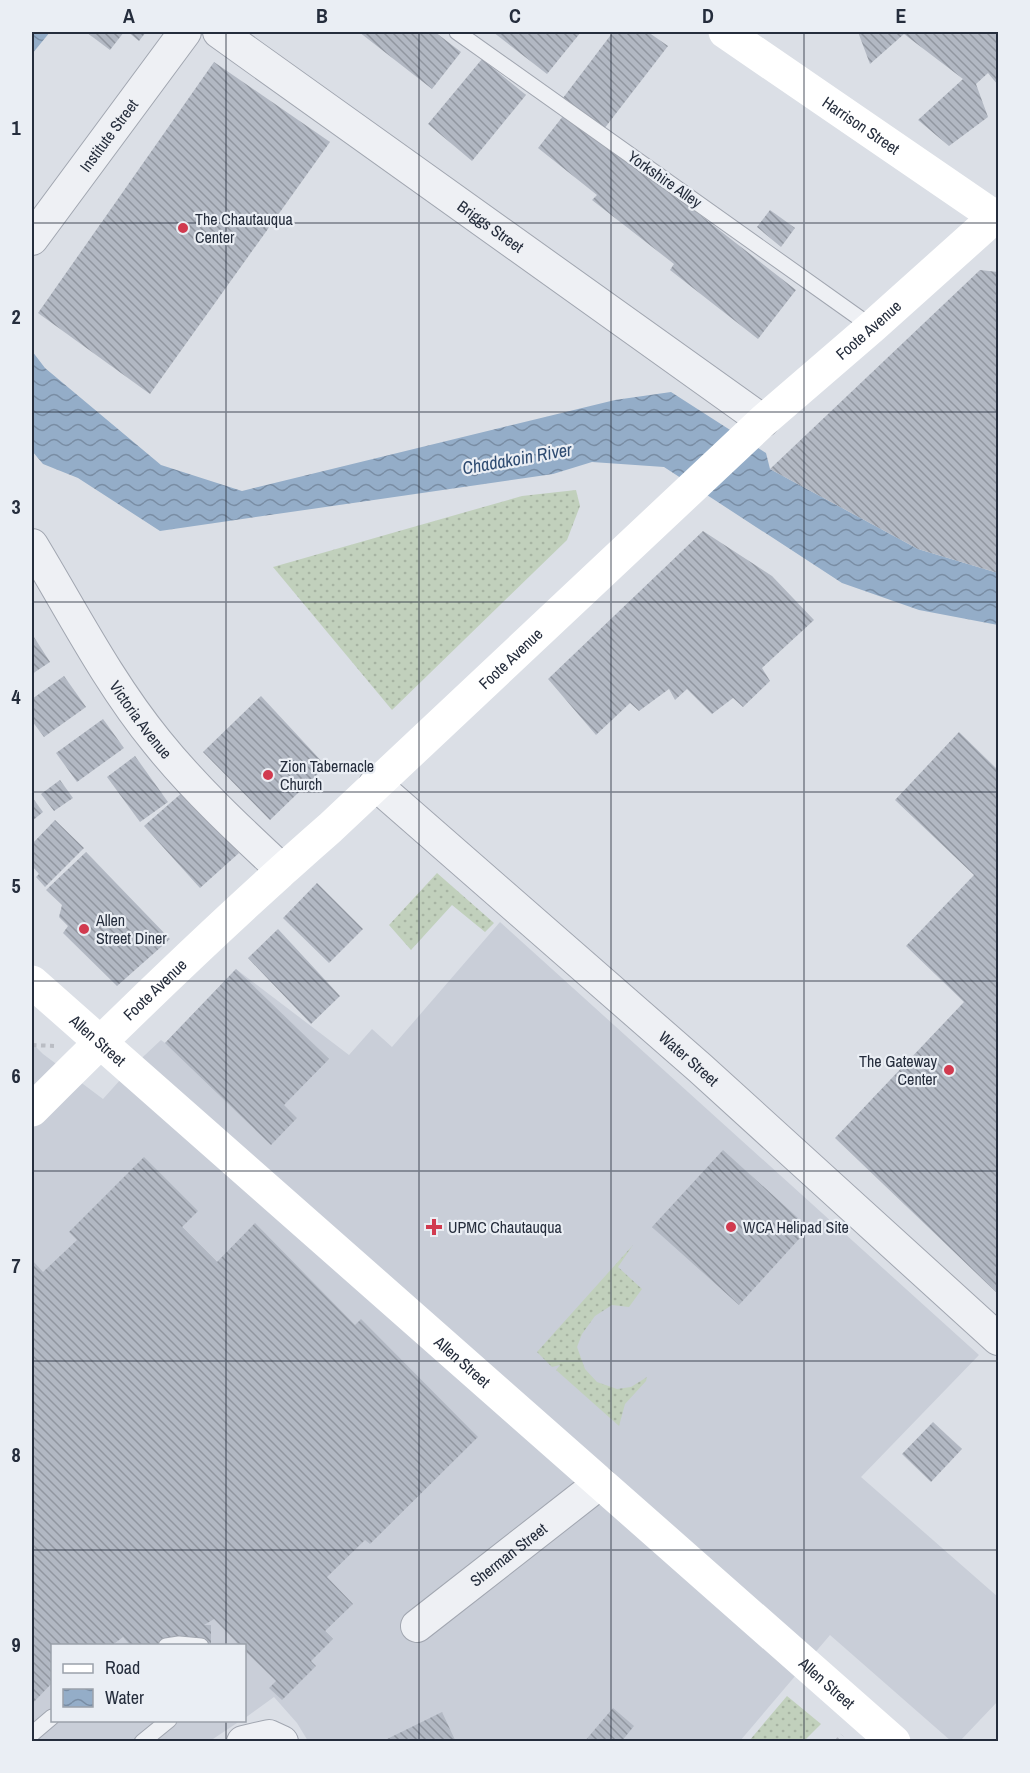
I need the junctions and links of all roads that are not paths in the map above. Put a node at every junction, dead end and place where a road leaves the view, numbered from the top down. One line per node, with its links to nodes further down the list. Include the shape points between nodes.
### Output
1 (185, 32): 6 (street, Institute Street)
2 (219, 32): 8 (street, Briggs Street)
3 (457, 32): 7 (lane, Yorkshire Alley)
4 (725, 32): 5 (street, Harrison Street)
5 (998, 217): 7 (street, Foote Avenue)
6 (32, 239)
7 (872, 327): 8 (street, Foote Avenue)
8 (756, 427): 10 (street, Foote Avenue)
9 (32, 545): 11 (street, Victoria Avenue, via 124,697 157,742)
10 (375, 784): 11 (street, Foote Avenue); 15 (street, Water Street, via 700,1068)
11 (282, 870): 13 (street, Foote Avenue)
12 (32, 982): 13 (street, Allen Street)
13 (99, 1042): 14 (street, Foote Avenue); 16 (street, Allen Street)
14 (32, 1110)
15 (999, 1339)
16 (600, 1483): 17 (street, Sherman Street); 24 (street, Allen Street)
17 (417, 1626)
18 (51, 1718): 20 (lane)
19 (166, 1722): 21 (lane)
20 (32, 1734)
21 (141, 1742)
22 (243, 1742): 23 (street, via 269,1736)
23 (282, 1742)
24 (894, 1742)

